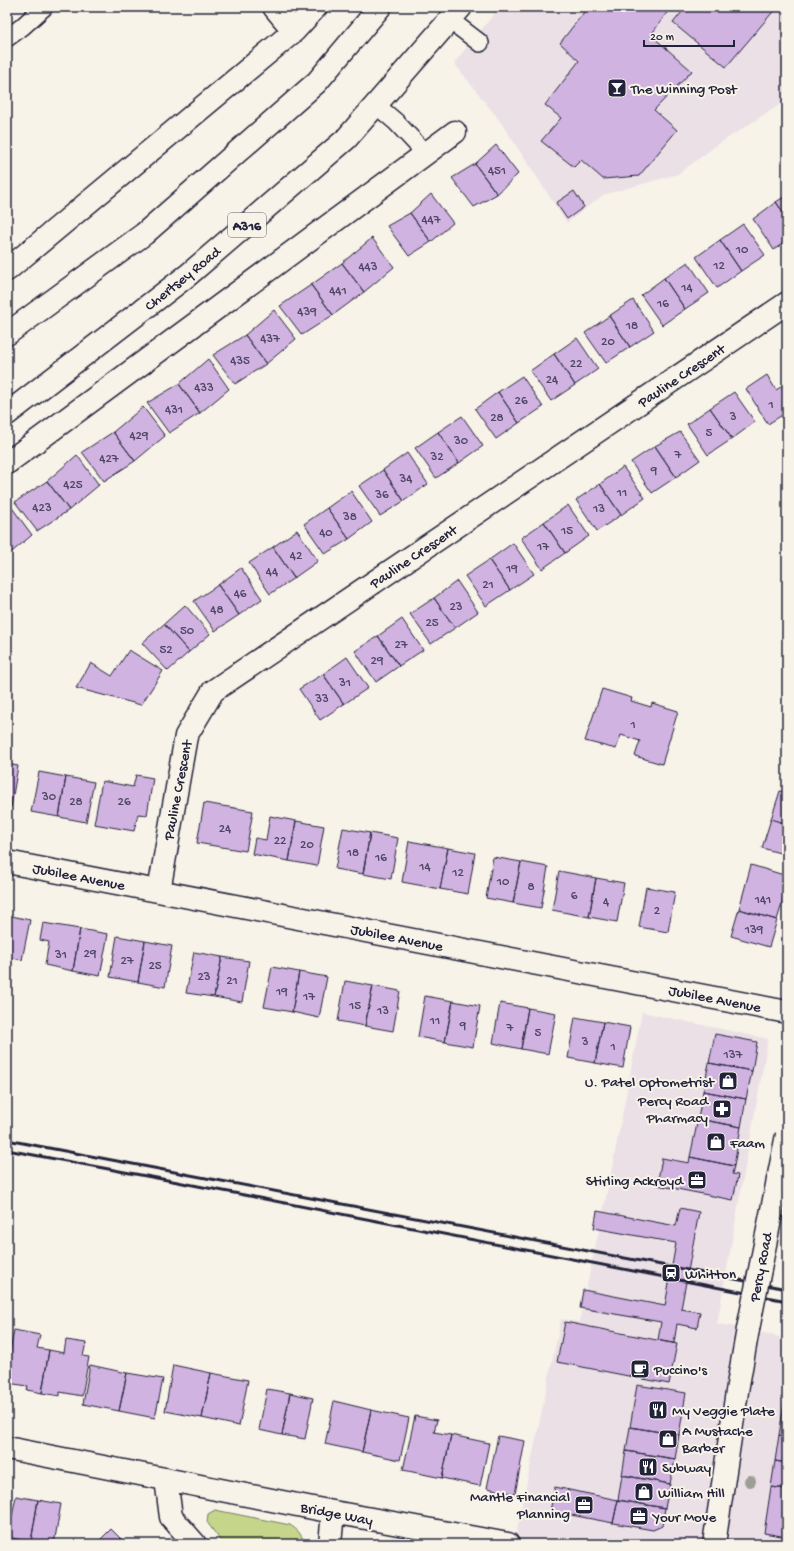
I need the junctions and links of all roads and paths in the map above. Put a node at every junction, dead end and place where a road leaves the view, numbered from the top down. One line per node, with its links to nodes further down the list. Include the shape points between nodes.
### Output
1 (44, 7): 7 (lane)
2 (274, 7): 6 (main road)
3 (316, 7): 6 (main road)
4 (380, 7): 14 (main road, via 317,82 144,234)
5 (455, 13): 8 (lane); 9 (main road, Chertsey Road / A316)
6 (294, 31): 12 (main road)
7 (7, 38)
8 (480, 43)
9 (376, 105): 11 (lane); 15 (main road, Chertsey Road / A316, via 346,139 188,276)
10 (455, 132): 11 (main road)
11 (426, 154): 16 (main road)
12 (7, 270)
13 (787, 303): 18 (main road, Pauline Crescent, via 213,691 186,736)
14 (7, 334)
15 (7, 414)
16 (7, 463)
17 (7, 862): 18 (main road, Jubilee Avenue)
18 (159, 891): 19 (main road, Jubilee Avenue)
19 (787, 1012)
20 (787, 1135): 27 (main road, Percy Road, bridge, via 738,1385)
21 (7, 1448): 22 (main road, Bridge Way)
22 (166, 1479): 23 (main road, Bridge Way); 24 (main road, via 171,1517)
23 (334, 1512): 25 (main road); 26 (main road, Bridge Way)
24 (196, 1544)
25 (330, 1544)
26 (508, 1544)
27 (714, 1544)

